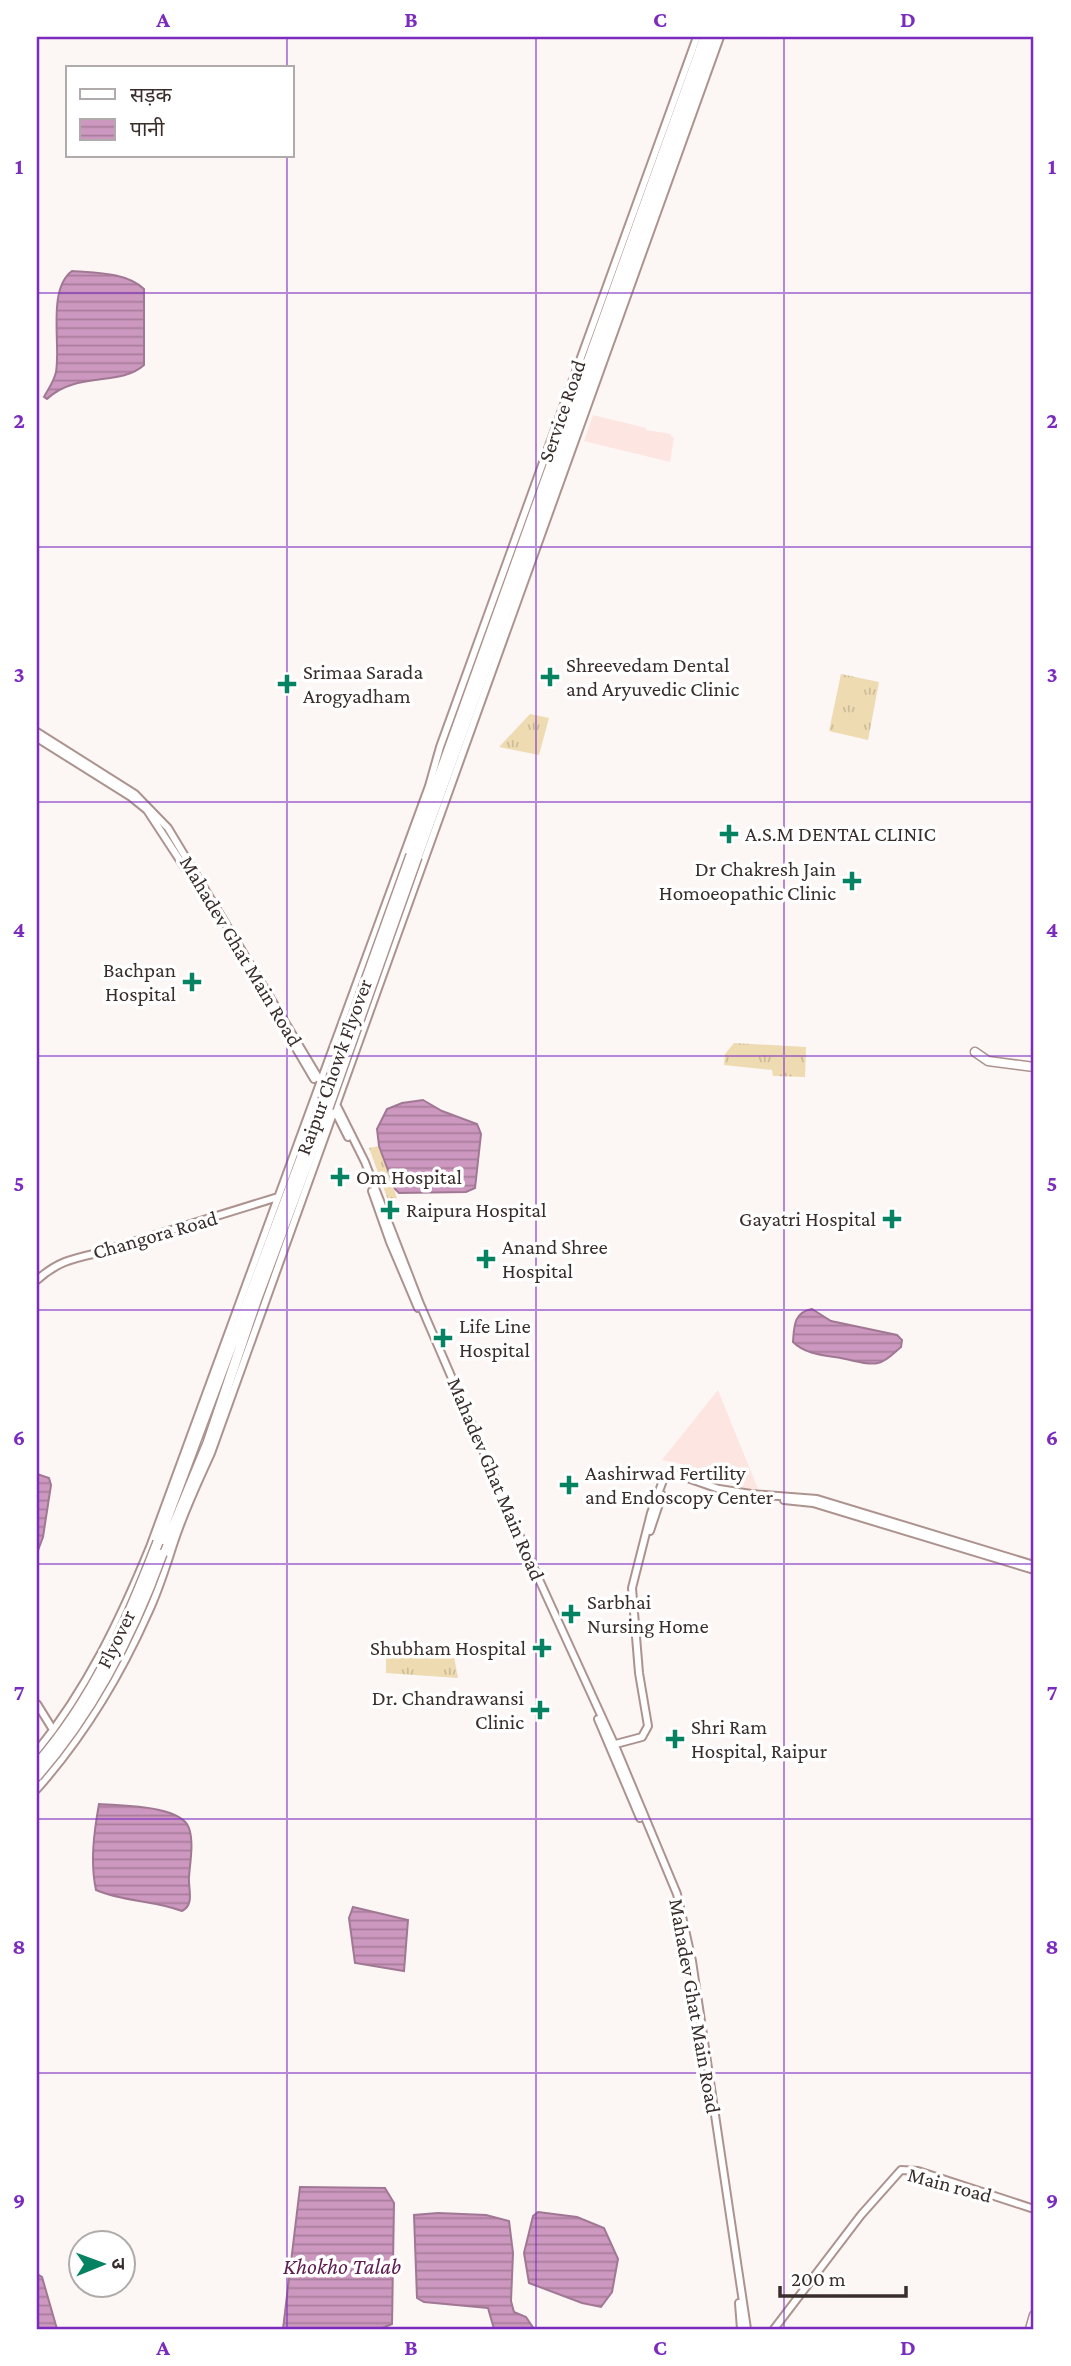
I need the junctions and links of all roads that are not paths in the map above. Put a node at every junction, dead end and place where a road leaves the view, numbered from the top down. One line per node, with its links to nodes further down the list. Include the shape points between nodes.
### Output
1 (696, 37): 7 (street, Service Road, via 440,747)
2 (705, 37): 7 (highway, Raipur Chowk Flyover)
3 (713, 37): 8 (highway, Raipur Chowk Flyover)
4 (720, 37): 8 (street)
5 (37, 732): 12 (street, Mahadev Ghat Main Road, via 135,794 168,828)
6 (37, 738): 12 (street, via 146,810)
7 (432, 787): 9 (highway, Raipur Chowk Flyover); 12 (street, Service Road)
8 (441, 807): 9 (highway, Raipur Chowk Flyover); 13 (street)
9 (414, 856): 16 (highway, Raipur Chowk Flyover, bridge)
10 (975, 1050): 11 (main road, via 988,1061)
11 (1034, 1065)
12 (320, 1083): 13 (street, Mahadev Ghat Main Road); 14 (street, Service Road)
13 (336, 1108): 18 (street); 25 (street, Mahadev Ghat Main Road, via 365,1162 420,1304)
14 (278, 1197): 15 (street, Changora Road, via 69,1259); 17 (street, Service Road)
15 (37, 1280)
16 (252, 1300): 17 (highway, Raipur Chowk Flyover); 18 (highway, Raipur Chowk Flyover)
17 (228, 1344): 19 (highway, Raipur Chowk Flyover)
18 (241, 1357): 20 (highway, Raipur Chowk Flyover); 27 (street, via 149,1612 105,1695)
19 (170, 1501): 24 (street, via 110,1639); 28 (highway, Flyover, bridge, via 138,1594 107,1661 59,1739)
20 (168, 1538): 29 (highway, Flyover, bridge, via 132,1631 108,1675 63,1746)
21 (1034, 1565): 25 (street, via 817,1499 719,1489 676,1474 665,1475 632,1588 648,1726 642,1737)
22 (1034, 1570): 25 (street, via 813,1503 742,1497 672,1476 656,1513 636,1587 651,1730 644,1739)
23 (37, 1704): 24 (street)
24 (53, 1730): 26 (street); 27 (street)
25 (613, 1747): 33 (street, via 680,1919); 34 (street, Mahadev Ghat Main Road, via 683,1914)
26 (37, 1751)
27 (64, 1758): 30 (street)
28 (37, 1764)
29 (37, 1776)
30 (37, 1789)
31 (1034, 2209): 35 (street, Main road, via 901,2169)
32 (1034, 2315): 36 (main road)
33 (741, 2329)
34 (747, 2329)
35 (774, 2329)
36 (1030, 2329)

